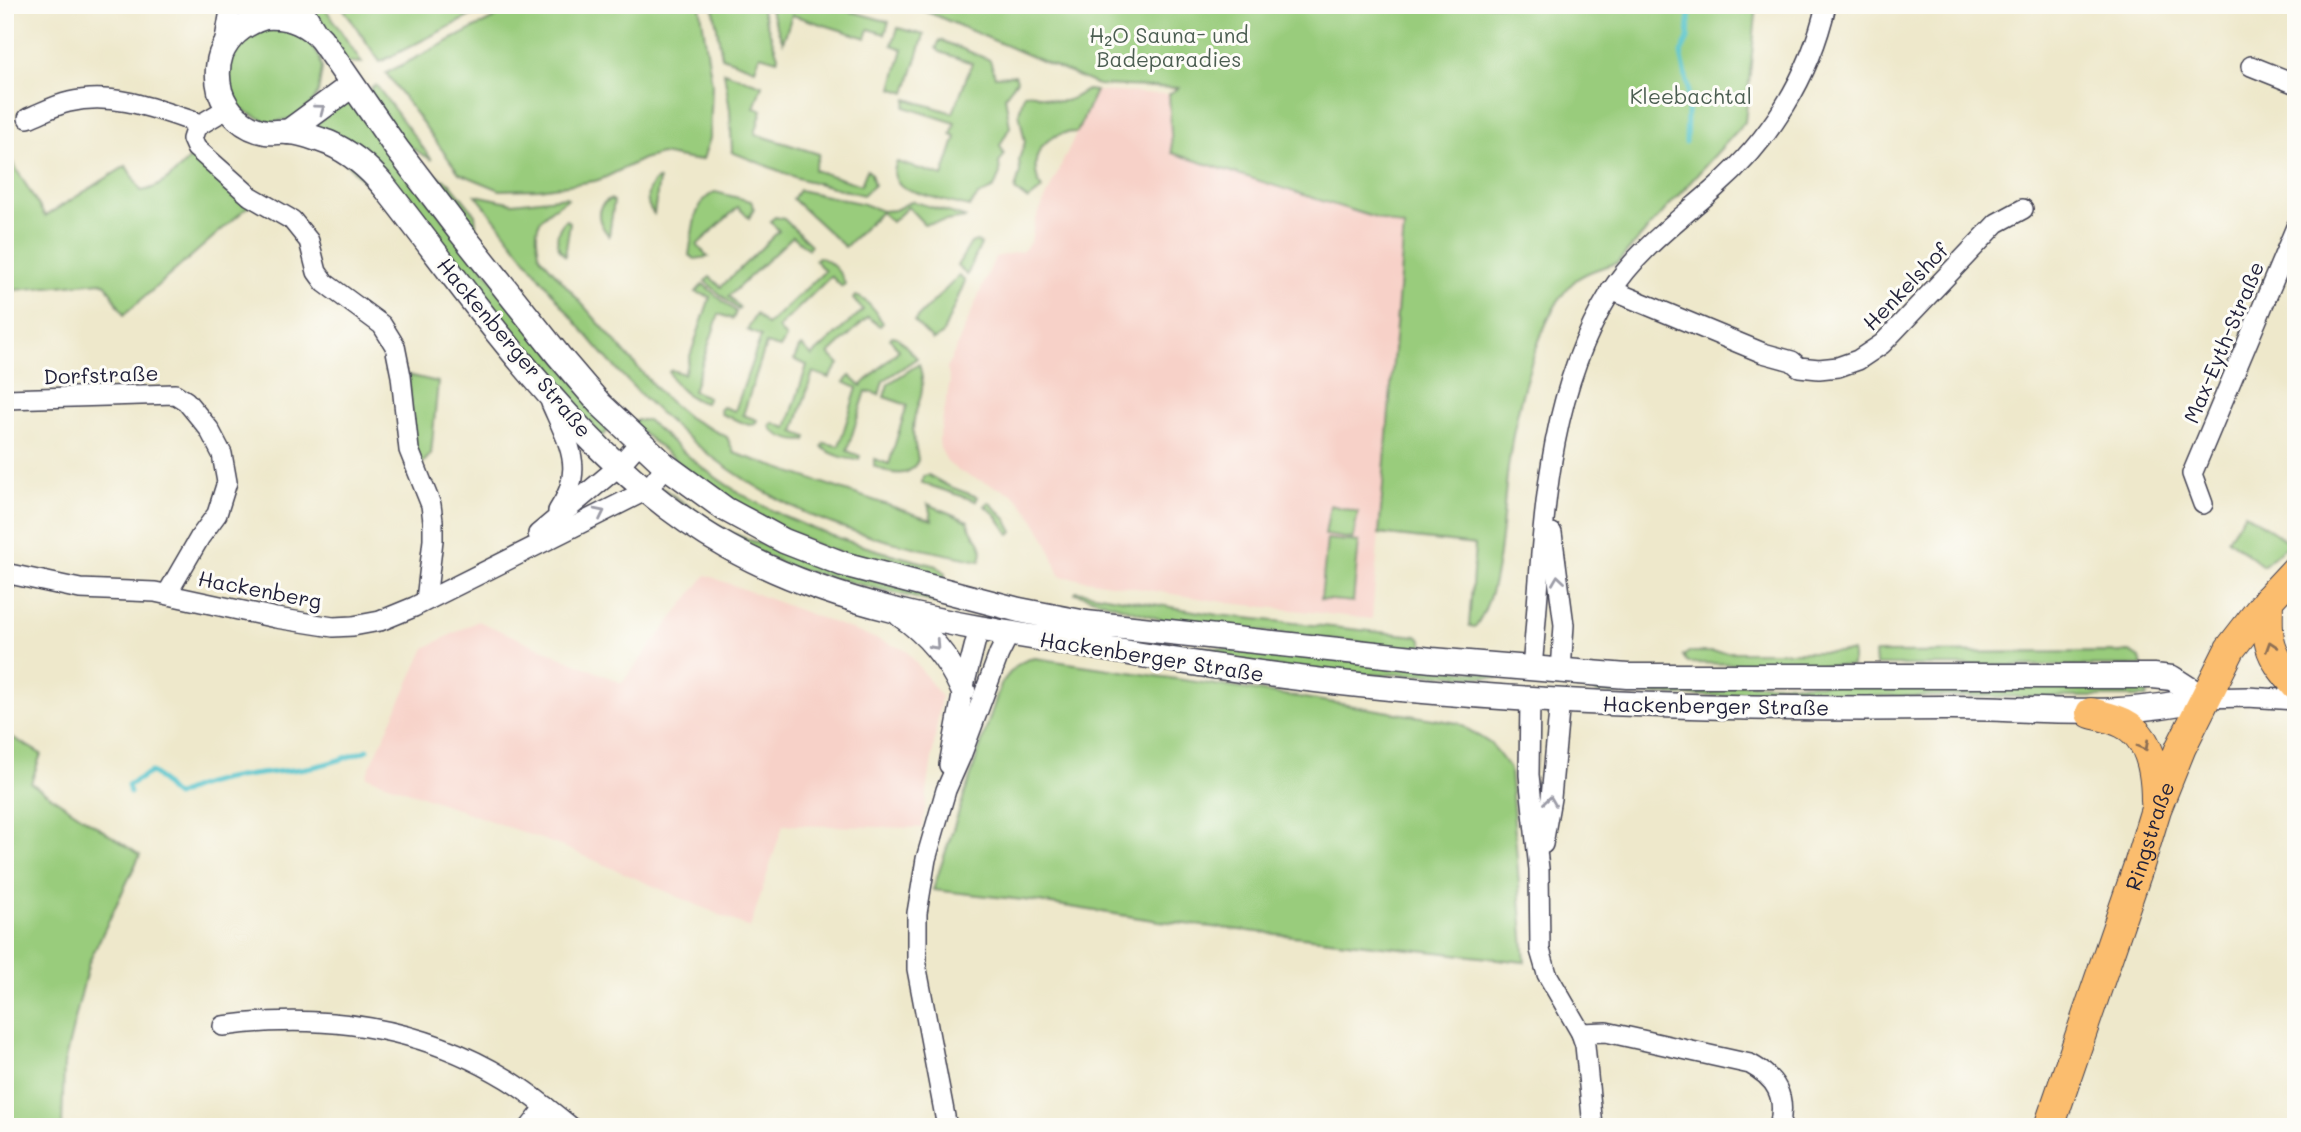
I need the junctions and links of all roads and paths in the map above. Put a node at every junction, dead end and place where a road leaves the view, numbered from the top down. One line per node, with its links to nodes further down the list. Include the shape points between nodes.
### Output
1 (232, 5): 5 (street)
2 (301, 5): 4 (street, Hackenberger Straße)
3 (1826, 5): 15 (street, via 1808,63 1765,135 1739,166 1659,237)
4 (326, 46): 5 (street, Hackenberger Straße, via 303,24 272,17 243,27); 7 (street, Hackenberger Straße)
5 (222, 51): 9 (street, via 218,77)
6 (2251, 66): 8 (street)
7 (352, 85): 12 (street, one-way to 7); 18 (street, Hackenberger Straße, via 442,209 559,356)
8 (2296, 85)
9 (228, 108): 11 (street); 12 (street, Hackenberger Straße, via 259,131)
10 (28, 118): 11 (street, via 67,102 111,98)
11 (201, 124): 29 (street, via 193,136 196,148 250,196 295,222 309,241 317,272 325,283 382,325 395,346 409,450 433,521)
12 (288, 132): 16 (street, Hackenberger Straße, via 328,143 373,173)
13 (2023, 209): 15 (street, Henkelshof, via 1997,223 1882,344 1838,367 1800,367)
14 (2296, 227): 23 (street, Max-Eyth-Straße, via 2192,474)
15 (1612, 290): 22 (street, via 1569,383 1551,455)
16 (545, 389): 20 (street, Hackenberger Straße); 24 (street, Hackenberg, via 573,463 571,489)
17 (5, 399): 28 (street, Dorfstraße, via 175,394 201,417 222,454 227,482 217,514)
18 (639, 443): 19 (street, Hackenberger Straße); 20 (street, Hackenberg)
19 (667, 466): 21 (street); 31 (street, Hackenberger Straße, via 738,518 811,552 868,572)
20 (618, 467): 21 (street, Hackenberger Straße); 24 (street, Hackenberg)
21 (647, 490): 25 (street, Hackenberg, one-way to 21); 33 (street, Hackenberger Straße, via 710,537 764,566)
22 (1549, 490): 36 (street); 37 (street, one-way to 22, via 1564,625)
23 (2203, 504)
24 (549, 525): 25 (street, Hackenberg)
25 (495, 566): 29 (street, Hackenberg)
26 (2296, 570): 30 (main road, Ringstraße)
27 (5, 573): 28 (street, Hackenberg, via 80,589)
28 (167, 594): 29 (street, Hackenberg, via 333,627 380,621)
29 (426, 600)
30 (2268, 600): 38 (main road, one-way to 30, via 2276,662 2267,634); 41 (main road, Ringstraße, via 2230,649)
31 (988, 602): 32 (street, Hackenberger Straße); 34 (street)
32 (1019, 610): 35 (street); 36 (street, Hackenberger Straße, via 1086,623 1357,654)
33 (895, 611): 34 (street, Hackenberger Straße); 39 (street, one-way to 39, via 937,646)
34 (979, 628): 35 (street, Hackenberger Straße); 39 (street)
35 (1009, 634): 40 (street, Hackenberger Straße, via 1337,682); 45 (street)
36 (1532, 668): 37 (street, Hackenberger Straße); 40 (street)
37 (1560, 671): 41 (street, Hackenberger Straße, via 1627,676 2153,676 2172,678); 42 (street)
38 (2296, 685)
39 (963, 690): 45 (street)
40 (1530, 698): 42 (street, Hackenberger Straße); 47 (street, via 1529,775)
41 (2203, 698): 43 (street, Hackenberger Straße); 44 (street, Hackenberger Straße, via 2173,706); 46 (main road, Ringstraße)
42 (1560, 700): 44 (street, Hackenberger Straße, via 1688,707); 47 (street, one-way to 42)
43 (2296, 700)
44 (2091, 713): 46 (main road, one-way to 46, via 2122,722 2140,738 2156,775)
45 (946, 790): 53 (street, via 926,859 916,928 917,969)
46 (2156, 809): 56 (main road, Ringstraße)
47 (1539, 869): 49 (street, via 1544,966)
48 (223, 1026): 50 (street, via 322,1021 398,1033 470,1058)
49 (1581, 1033): 54 (street); 55 (street, via 1606,1032 1749,1064 1776,1085 1782,1107)
50 (546, 1107): 51 (street); 52 (street)
51 (530, 1127)
52 (571, 1127)
53 (947, 1127)
54 (1593, 1127)
55 (1779, 1127)
56 (2049, 1127)

